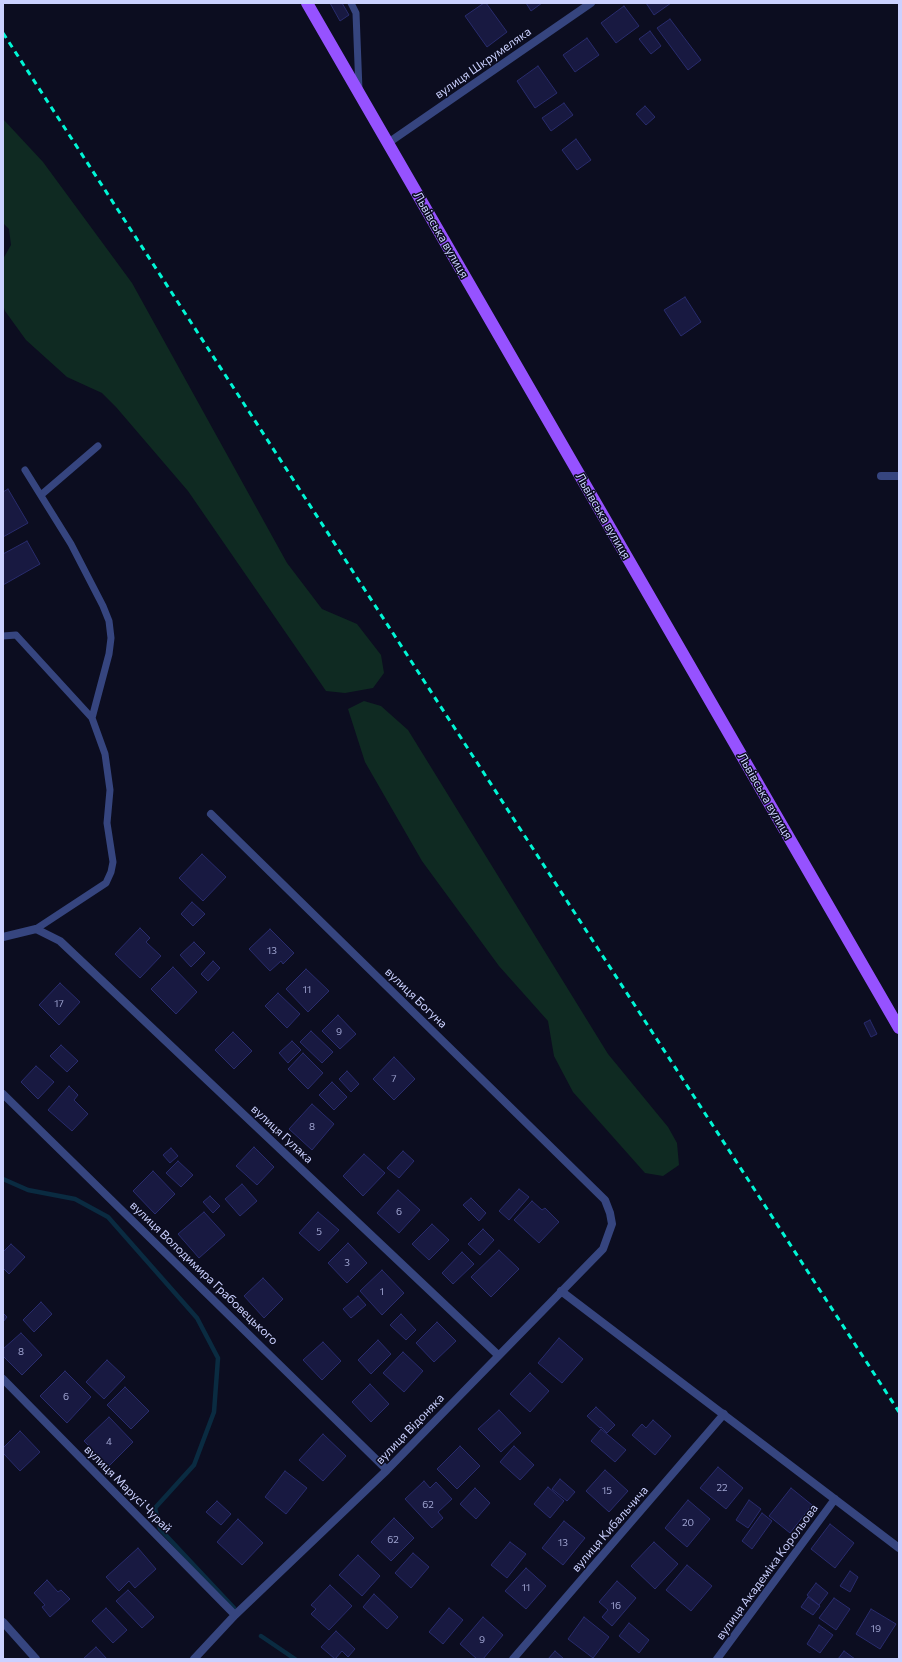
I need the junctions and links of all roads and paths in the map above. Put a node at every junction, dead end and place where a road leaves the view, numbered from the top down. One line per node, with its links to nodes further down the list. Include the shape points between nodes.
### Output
1 (307, 3): 4 (main road, Львівська вулиця)
2 (351, 3): 4 (lane, via 356,13)
3 (591, 3): 5 (street, вулиця Шкрумеляка)
4 (360, 94): 5 (main road, Львівська вулиця)
5 (388, 143): 16 (main road, Львівська вулиця)
6 (98, 446): 10 (lane)
7 (25, 470): 10 (lane)
8 (881, 476): 9 (street)
9 (899, 476)
10 (41, 495): 12 (lane, via 71,544 109,622 109,654)
11 (3, 636): 12 (lane, via 16,635)
12 (92, 718): 14 (lane, via 105,754 110,790 107,823 113,862 111,872 106,883)
13 (211, 814): 18 (street, вулиця Богуна)
14 (36, 929): 15 (street); 20 (street, вулиця Гулака, via 60,941)
15 (3, 937)
16 (899, 1028)
17 (3, 1094): 23 (street, вулиця Володимира Грабовецького)
18 (605, 1200): 19 (street, вулиця Відоняка, via 612,1224 603,1249)
19 (561, 1291): 20 (street, вулиця Відоняка); 22 (street)
20 (498, 1355): 23 (street, вулиця Відоняка)
21 (3, 1379): 26 (street, вулиця Марусі Чурай)
22 (724, 1414): 24 (street); 30 (street, вулиця Кибальчича)
23 (388, 1470): 26 (street, вулиця Відоняка)
24 (835, 1499): 25 (street); 31 (street, вулиця Академіка Корольова)
25 (899, 1548)
26 (235, 1615): 29 (street, вулиця Відоняка)
27 (3, 1622): 28 (street)
28 (36, 1659)
29 (194, 1659)
30 (513, 1659)
31 (717, 1659)

